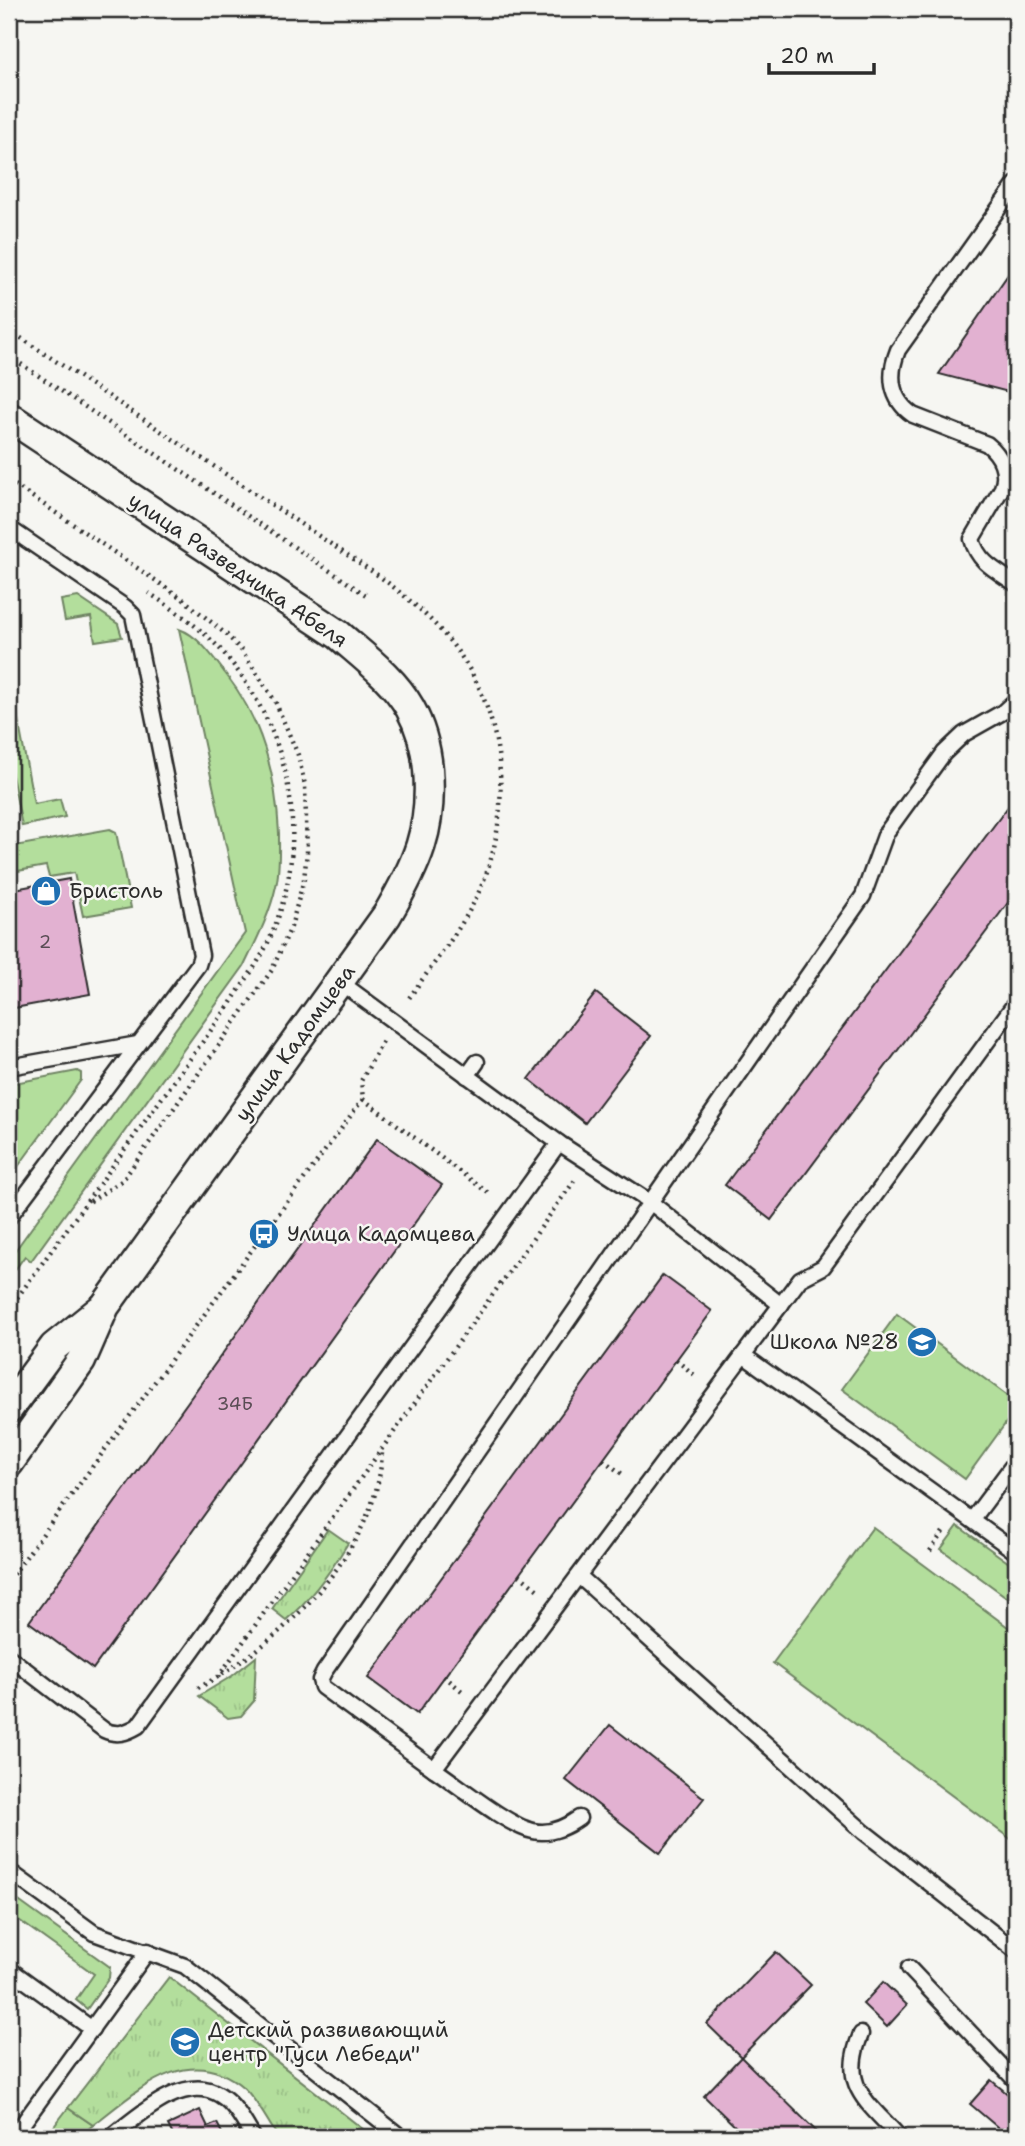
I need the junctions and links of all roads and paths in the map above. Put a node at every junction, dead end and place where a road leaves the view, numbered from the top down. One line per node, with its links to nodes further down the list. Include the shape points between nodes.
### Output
1 (1016, 184): 6 (lane, via 898,350 891,370 895,396 903,408 987,444 1001,460 1005,480 972,539 982,561)
2 (9, 356): 8 (path)
3 (9, 417): 10 (street, улица Разведчика Абеля, via 339,635 386,677 410,707)
4 (9, 481): 22 (path, via 183,599 227,635 275,701 305,785 304,879 292,926 272,970 123,1180)
5 (9, 528): 14 (lane, via 130,611 135,621 201,955)
6 (1016, 584)
7 (140, 587): 22 (path, via 198,628 226,656 274,733 285,762 292,815 288,883 271,937 258,961)
8 (366, 595)
9 (1015, 703): 21 (lane, via 964,734 922,783 886,833 863,896)
10 (427, 758): 11 (street, улица Кадомцева, via 428,823 420,851 387,915)
11 (340, 982): 13 (lane); 27 (street, улица Кадомцева)
12 (1016, 1002): 26 (lane, via 823,1267 800,1279)
13 (393, 1022): 17 (lane); 18 (path, via 361,1081)
14 (138, 1044): 16 (lane); 24 (lane)
15 (478, 1062): 17 (lane)
16 (9, 1067)
17 (467, 1076): 19 (lane)
18 (363, 1099): 23 (path); 39 (path)
19 (559, 1143): 20 (lane); 23 (lane)
20 (588, 1162): 21 (lane); 25 (path)
21 (650, 1202): 26 (lane); 43 (lane, via 320,1680 327,1692)
22 (82, 1206): 28 (path)
23 (511, 1211): 25 (path); 42 (lane)
24 (9, 1217)
25 (538, 1231): 33 (path)
26 (781, 1305): 29 (lane)
27 (105, 1306): 32 (street, улица Кадомцева, via 54,1347); 35 (street, улица Кадомцева, via 81,1361)
28 (9, 1309)
29 (743, 1355): 36 (lane); 38 (lane)
30 (1016, 1396): 31 (path)
31 (1010, 1397)
32 (9, 1408)
33 (382, 1448): 41 (path); 41 (path, via 372,1503 327,1581 296,1617)
34 (1016, 1461): 36 (lane)
35 (9, 1463)
36 (972, 1520): 37 (lane)
37 (1016, 1552)
38 (579, 1576): 43 (lane); 47 (lane, via 864,1832)
39 (9, 1580)
40 (9, 1657): 42 (lane, via 112,1733 138,1726)
41 (218, 1677): 42 (path, via 192,1691)
42 (175, 1678)
43 (435, 1769): 44 (lane, via 512,1823 532,1831 565,1828)
44 (579, 1818)
45 (9, 1871): 46 (lane, via 94,1933)
46 (148, 1951): 50 (lane); 56 (lane, via 186,1966)
47 (1016, 1951)
48 (909, 1968): 52 (lane)
49 (9, 1969): 50 (lane)
50 (92, 2029): 53 (lane)
51 (861, 2034): 57 (lane, via 852,2066 858,2090)
52 (1016, 2081)
53 (13, 2137)
54 (111, 2137): 55 (lane, via 160,2100 175,2093 204,2090 229,2102)
55 (253, 2137)
56 (401, 2137)
57 (899, 2137)

